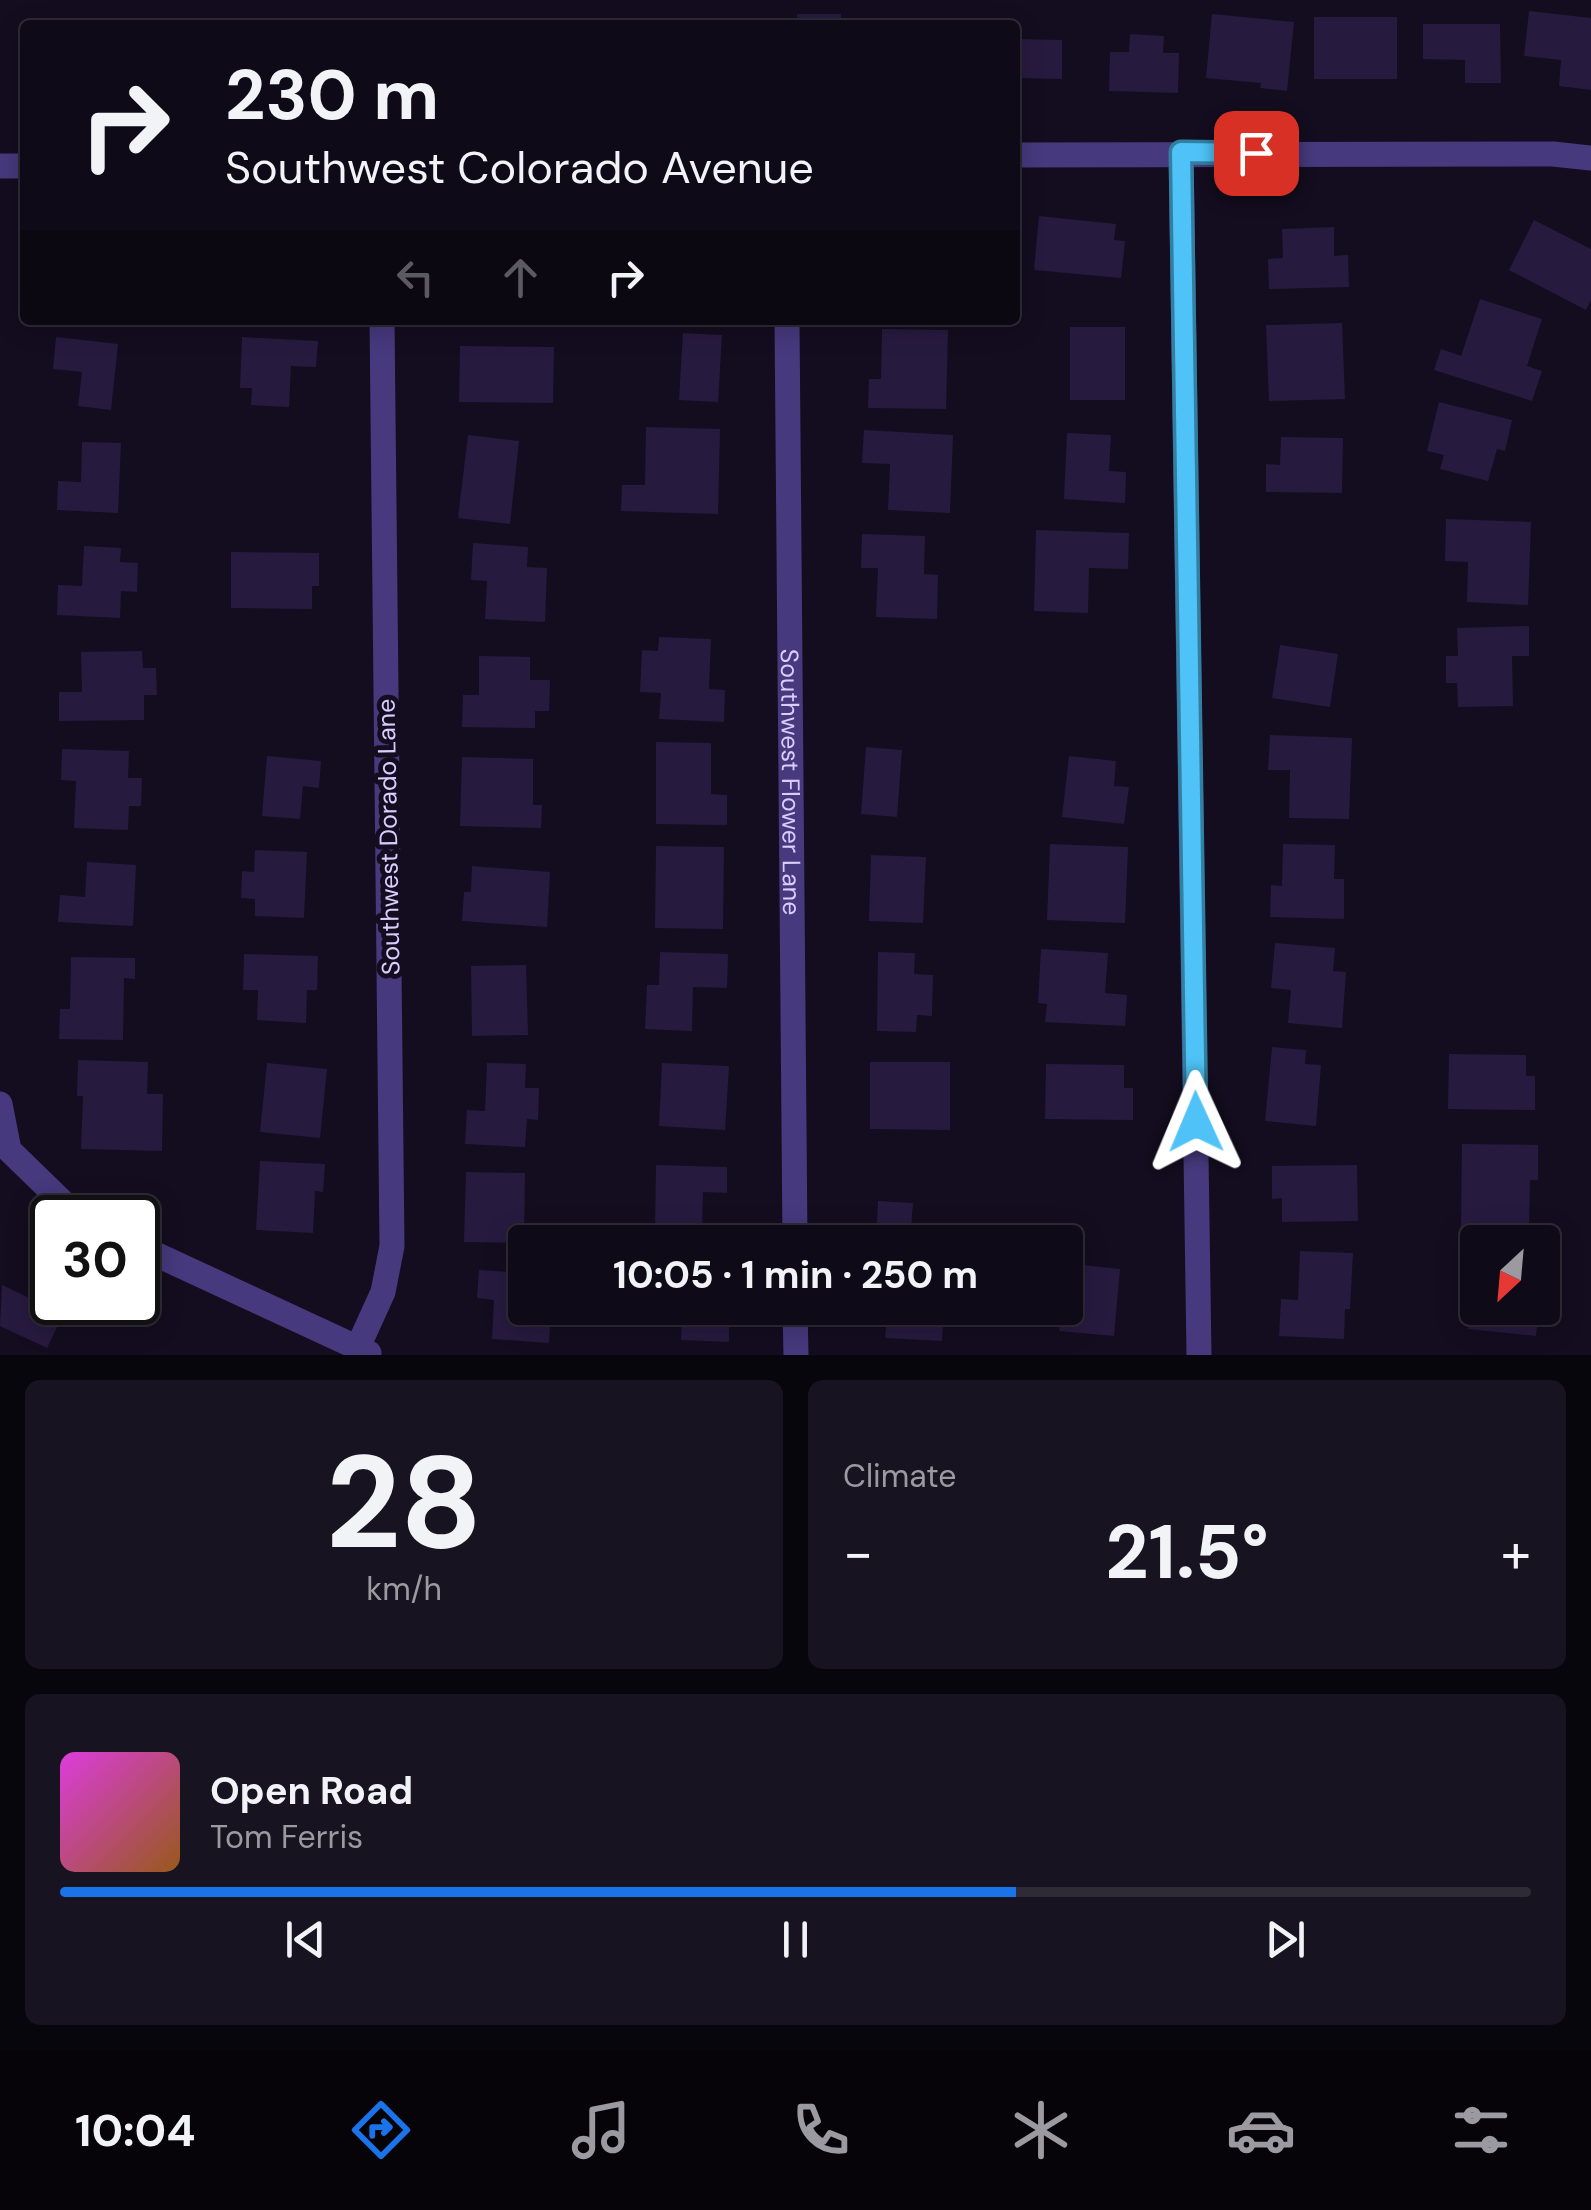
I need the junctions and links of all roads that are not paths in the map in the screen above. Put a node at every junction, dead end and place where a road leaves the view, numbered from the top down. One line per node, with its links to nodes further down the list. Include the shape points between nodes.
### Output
1 (1181, 152): 2 (street); 3 (street); 13 (street)
2 (1020, 155)
3 (1591, 158)
4 (382, 325): 11 (street, Southwest Dorado Lane, via 392,1246)
5 (787, 325): 8 (street, Southwest Flower Lane)
6 (0, 1104): 7 (street, via 9,1150)
7 (55, 1195)
8 (794, 1225)
9 (160, 1256): 11 (street)
10 (795, 1325): 12 (street)
11 (366, 1351)
12 (796, 1355)
13 (1199, 1355)

